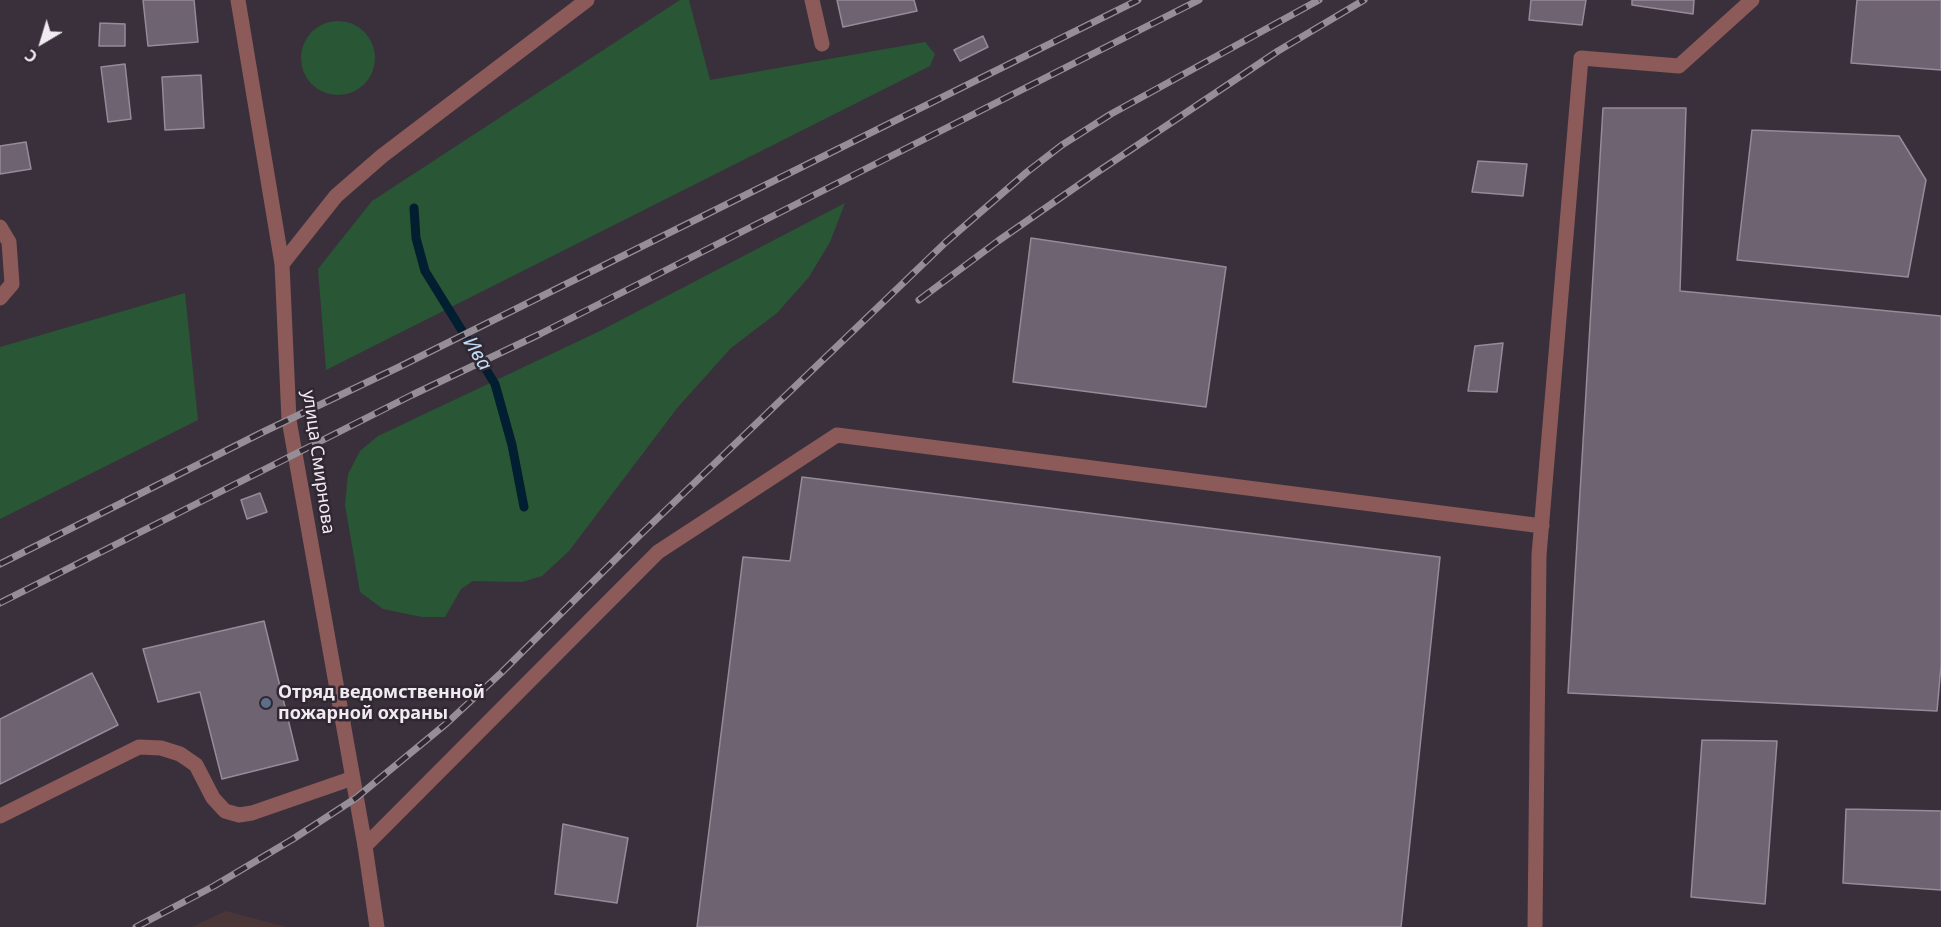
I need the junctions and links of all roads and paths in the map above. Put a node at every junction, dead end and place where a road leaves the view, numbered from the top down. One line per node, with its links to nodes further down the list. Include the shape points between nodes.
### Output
1 (238, 0): 7 (street, улица Смирнова)
2 (587, 0): 7 (street, via 336,195)
3 (812, 0): 5 (street)
4 (1752, 0): 9 (street, via 1679,66 1581,58)
5 (822, 44)
6 (0, 227): 8 (street, via 9,242 12,284)
7 (282, 264): 10 (street, улица Смирнова, via 289,420)
8 (0, 298)
9 (1542, 526): 12 (street, via 837,435 658,552); 14 (street)
10 (353, 778): 11 (street, via 239,815 225,811 213,798 196,765 180,754 139,747); 12 (street, улица Смирнова)
11 (0, 816)
12 (365, 846): 13 (street, улица Смирнова)
13 (377, 927)
14 (1535, 927)

